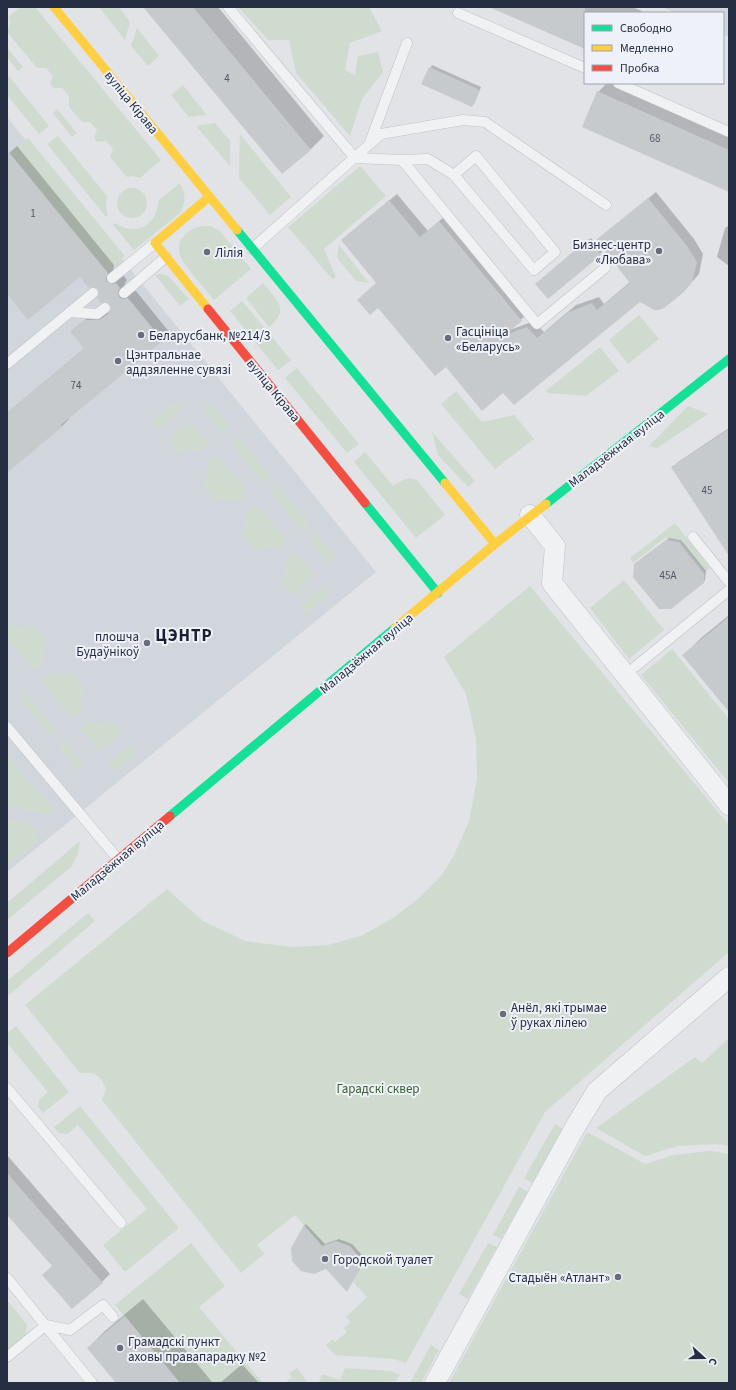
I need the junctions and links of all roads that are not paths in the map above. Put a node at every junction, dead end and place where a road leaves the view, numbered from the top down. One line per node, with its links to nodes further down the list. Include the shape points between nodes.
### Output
1 (54, 7): 12 (street, вуліца Кірава)
2 (228, 7): 9 (lane)
3 (458, 13): 5 (lane)
4 (407, 43): 8 (lane)
5 (584, 68)
6 (632, 86): 7 (lane)
7 (729, 132)
8 (370, 144): 9 (lane); 13 (lane, via 381,134 463,120 485,122)
9 (355, 158): 10 (lane); 15 (lane)
10 (402, 160): 11 (lane, via 428,159); 17 (lane, via 537,324)
11 (454, 174): 11 (lane, via 534,270 555,252 476,156)
12 (210, 197): 14 (street); 15 (street, вуліца Кірава)
13 (606, 205)
14 (155, 243): 16 (street, вуліца Кірава); 18 (lane)
15 (252, 249): 27 (street, вуліца Кірава)
16 (166, 257): 20 (lane); 30 (street, вуліца Кірава)
17 (605, 268)
18 (112, 278)
19 (93, 293): 22 (lane)
20 (124, 293)
21 (106, 308): 22 (lane, via 97,314)
22 (70, 312): 24 (lane)
23 (729, 359): 25 (street, Маладзёжная вуліца)
24 (7, 364)
25 (530, 515): 27 (street, Маладзёжная вуліца); 33 (street, via 555,546 552,583)
26 (693, 537): 28 (lane)
27 (495, 544): 30 (street, Маладзёжная вуліца)
28 (729, 582)
29 (729, 590): 31 (lane)
30 (438, 592): 34 (street, Маладзёжная вуліца)
31 (635, 667)
32 (7, 727): 34 (lane)
33 (729, 805)
34 (118, 859): 35 (street, Маладзёжная вуліца)
35 (7, 953)
36 (729, 977): 44 (street, via 597,1091)
37 (7, 1088): 38 (lane)
38 (121, 1223)
39 (7, 1278): 41 (lane)
40 (114, 1317): 41 (lane, via 103,1305 70,1330)
41 (46, 1325): 42 (lane); 43 (lane)
42 (7, 1357)
43 (92, 1383)
44 (435, 1383)

